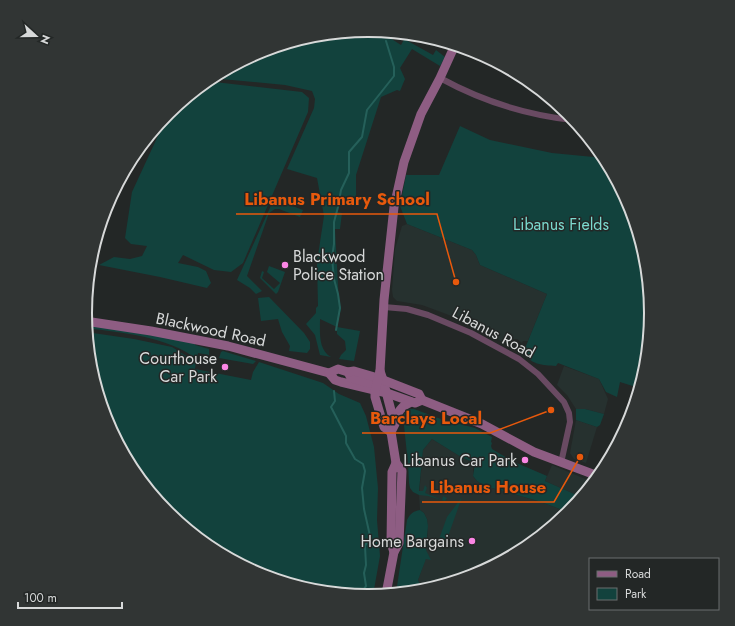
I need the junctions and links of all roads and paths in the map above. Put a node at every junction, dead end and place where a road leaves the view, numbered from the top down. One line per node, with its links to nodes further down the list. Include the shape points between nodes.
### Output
1 (452, 51): 2 (main road)
2 (440, 78): 3 (street, via 462,90 504,106); 4 (main road, via 418,120 404,162 394,208)
3 (564, 119)
4 (384, 307): 7 (main road); 12 (street, Libanus Road, via 407,309 428,315 471,333 519,359 538,374 564,402 570,413)
5 (92, 322): 6 (main road, Blackwood Road, via 222,345)
6 (329, 373): 7 (main road, Blackwood Road, via 336,380); 7 (main road, Blackwood Road, via 338,370 348,372 352,378)
7 (380, 384): 8 (main road, via 419,394); 9 (main road); 10 (main road); 11 (main road, via 375,397 384,427)
8 (422, 400): 9 (main road); 12 (main road, via 482,424 534,452)
9 (411, 402): 10 (main road, via 400,409)
10 (394, 422): 11 (main road)
11 (391, 432): 14 (main road, via 396,463 392,472 391,543 394,552)
12 (561, 462): 13 (main road)
13 (591, 474)
14 (388, 588)

